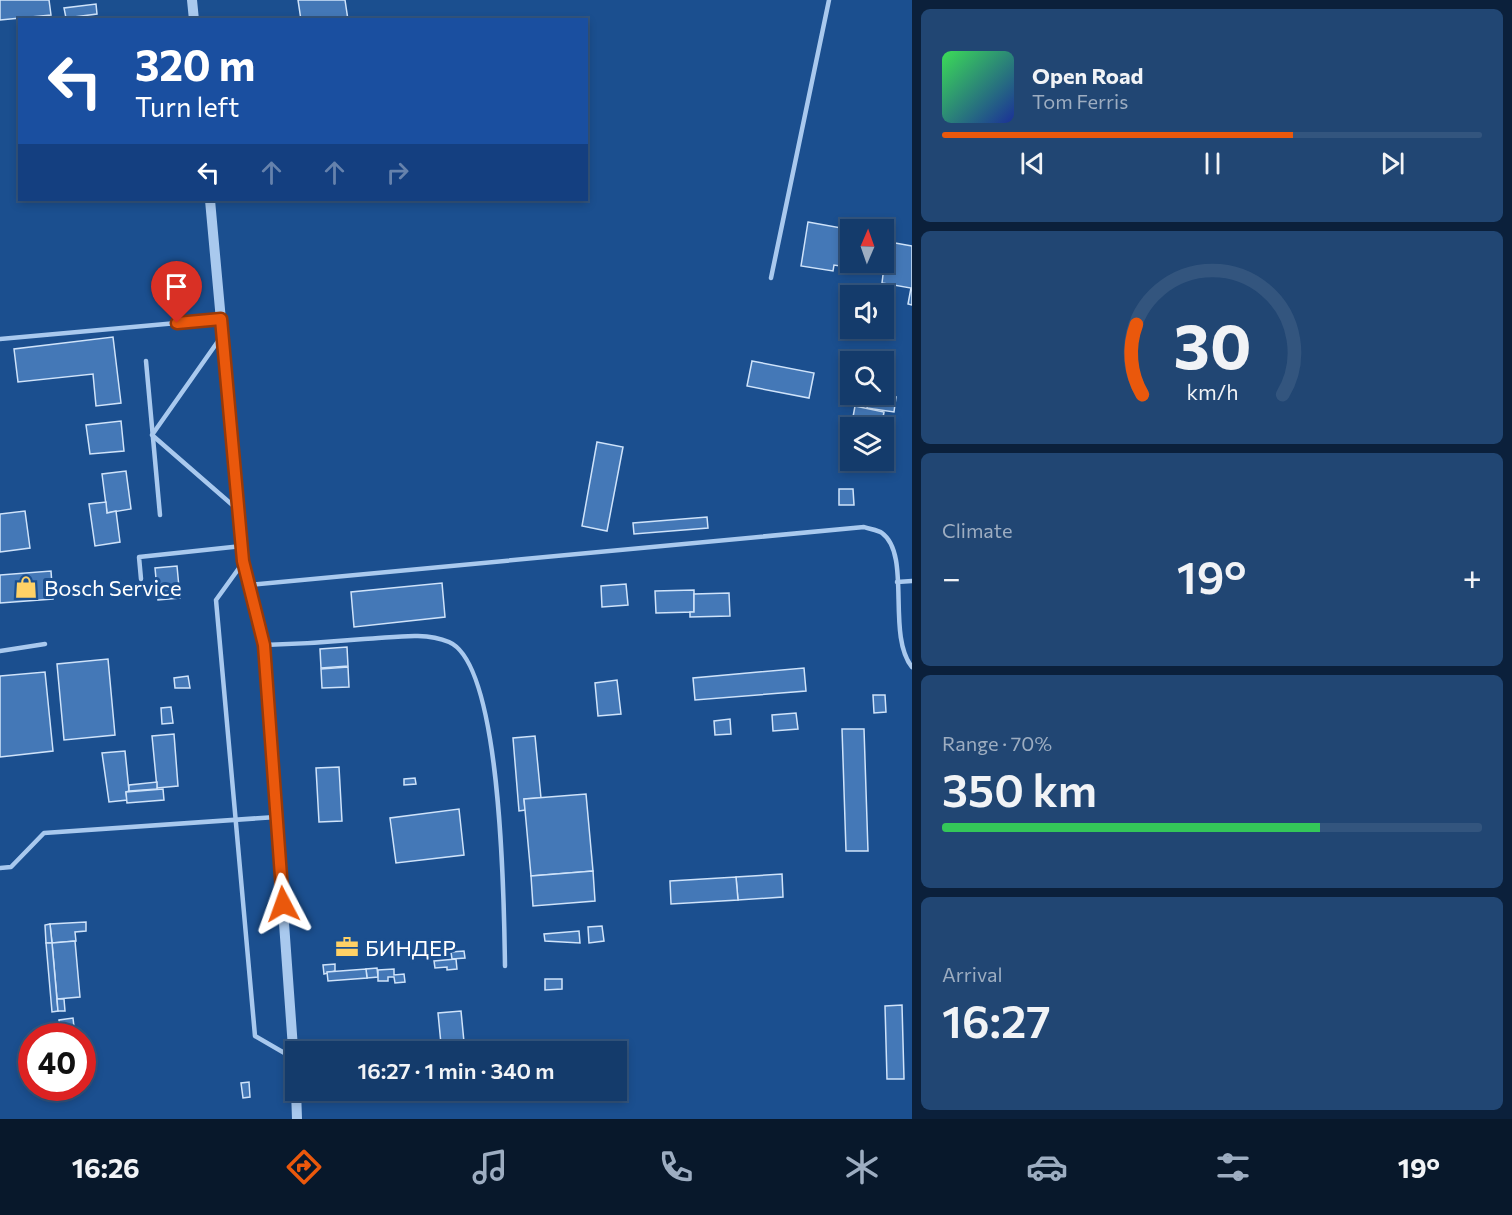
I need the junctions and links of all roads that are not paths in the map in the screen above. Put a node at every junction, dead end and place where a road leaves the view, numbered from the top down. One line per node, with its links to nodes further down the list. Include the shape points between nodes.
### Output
1 (192, 0): 3 (street)
2 (829, 0): 5 (lane)
3 (194, 18)
4 (210, 201): 6 (street)
5 (771, 278)
6 (221, 319): 7 (street); 8 (lane)
7 (222, 334): 10 (lane); 11 (street)
8 (0, 339)
9 (146, 361): 10 (lane)
10 (152, 435): 11 (lane); 12 (lane)
11 (238, 511): 13 (street)
12 (160, 515)
13 (242, 546): 14 (street); 15 (lane, via 139,557)
14 (243, 561): 18 (street); 25 (lane, via 216,600)
15 (141, 579)
16 (912, 581): 17 (lane)
17 (897, 582): 18 (lane, via 895,552 882,534 864,527); 22 (lane, via 901,646)
18 (249, 585): 20 (street)
19 (45, 644): 21 (lane)
20 (264, 645): 24 (street); 27 (lane, via 425,635 452,643 470,662 482,697 495,780)
21 (0, 651)
22 (911, 666): 23 (lane)
23 (912, 673)
24 (276, 816): 25 (lane); 28 (street)
25 (236, 819): 26 (lane, via 44,832 11,867); 29 (lane, via 255,1036)
26 (0, 868)
27 (505, 966)
28 (293, 1041)
29 (285, 1053)
30 (296, 1101): 31 (street)
31 (297, 1119)

